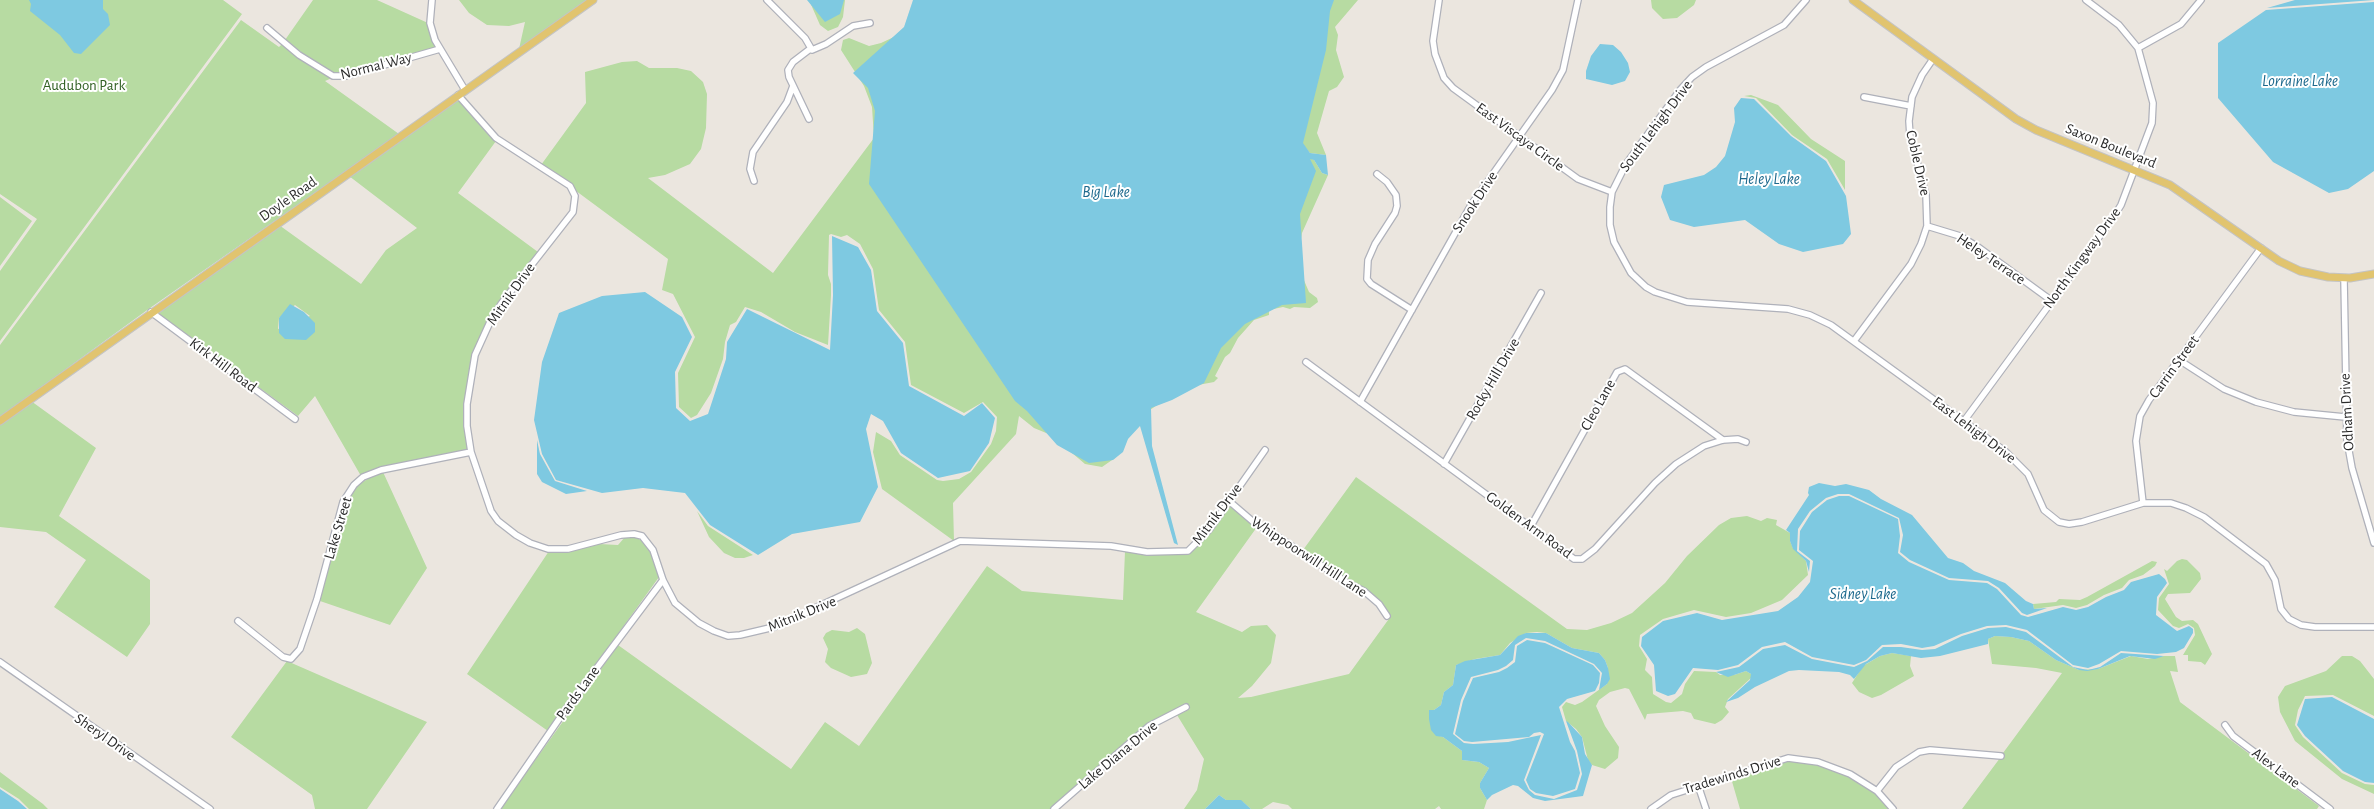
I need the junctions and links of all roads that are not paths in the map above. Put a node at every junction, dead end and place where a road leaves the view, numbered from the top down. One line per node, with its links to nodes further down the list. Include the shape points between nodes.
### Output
1 (432, 0): 13 (street, via 430,23)
2 (593, 0): 17 (main road, Doyle Road)
3 (767, 0): 14 (street, via 805,38)
4 (1439, 0): 22 (street, East Viscaya Circle, via 1433,41 1444,78)
5 (1578, 0): 22 (street, Snook Drive, via 1563,70)
6 (1806, 0): 26 (street, South Lehigh Drive, via 1784,25 1692,77 1626,164)
7 (1853, 0): 15 (main road, Saxon Boulevard)
8 (2086, 0): 12 (street, via 2119,25)
9 (2201, 0): 12 (street, via 2181,24)
10 (870, 23): 14 (street, via 853,26 826,44)
11 (267, 28): 13 (street, Normal Way, via 299,55 333,76 346,76)
12 (2138, 48): 23 (street, North Kingway Drive, via 2149,84 2153,115)
13 (440, 49): 17 (street)
14 (810, 49): 16 (street, via 789,65 788,77)
15 (1933, 59): 20 (street, Coble Drive, via 1922,75); 23 (main road, Saxon Boulevard, via 2036,130)
16 (793, 86): 21 (street); 25 (street, via 787,102 753,152 750,169)
17 (465, 90): 18 (main road, Doyle Road)
18 (458, 95): 34 (main road, Doyle Road); 46 (street, Mitnik Drive, via 496,138 570,186 575,196 573,212 501,304 475,355 467,404)
19 (1864, 97): 20 (street)
20 (1911, 106): 27 (street, Coble Drive, via 1910,136 1926,195)
21 (809, 119)
22 (1519, 137): 26 (street, East Viscaya Circle, via 1578,179); 33 (street, Snook Drive, via 1471,205)
23 (2135, 170): 28 (main road, Saxon Boulevard, via 2179,189); 32 (street, North Kingway Drive, via 2113,218)
24 (1377, 174): 33 (street, via 1396,195 1397,206 1368,260 1367,279)
25 (754, 181)
26 (1612, 192): 35 (street, East Lehigh Drive, via 1610,207 1614,242 1632,273 1646,287 1687,302 1764,307 1810,315)
27 (1927, 226): 32 (street, Heley Terrace, via 1960,236); 35 (street, Coble Drive, via 1911,264)
28 (2261, 248): 30 (main road, Saxon Boulevard, via 2300,271); 36 (street, Carrin Street)
29 (2374, 274): 30 (main road, Saxon Boulevard)
30 (2344, 279): 39 (street, Odham Drive)
31 (1541, 293): 47 (street, Rocky Hill Drive)
32 (2052, 301): 42 (street, North Kingway Drive)
33 (1412, 310): 38 (street, Snook Drive)
34 (151, 312): 40 (street, Kirk Hill Road); 41 (main road, Doyle Road)
35 (1854, 341): 42 (street, East Lehigh Drive)
36 (2179, 360): 39 (street, via 2224,389 2256,402 2294,412); 49 (street, Carrin Street, via 2149,400 2137,426)
37 (1306, 362): 38 (street, Golden Arm Road)
38 (1360, 402): 47 (street, Golden Arm Road)
39 (2345, 417): 51 (street, Odham Drive, via 2352,468)
40 (295, 419)
41 (0, 421)
42 (1964, 421): 49 (street, East Lehigh Drive, via 2018,462 2034,485 2044,510 2059,522 2082,522)
43 (1723, 440): 44 (street, Golden Arm Road); 50 (street, Golden Arm Road, via 1704,446 1676,464 1582,559 1574,559); 50 (street, Cleo Lane, via 1625,369 1617,372)
44 (1746, 442)
45 (1264, 450): 48 (street, Mitnik Drive)
46 (471, 452): 52 (street, Mitnik Drive, via 490,511 516,536 543,548 556,549 568,549 621,535 642,536 653,550); 54 (street, Lake Street, via 381,470 363,477 354,485 343,502 300,649 291,659 283,657)
47 (1444, 464): 50 (street, Golden Arm Road)
48 (1229, 501): 52 (street, Mitnik Drive, via 1204,536 1188,551 1147,552 1111,546 960,541 774,627 740,635 728,636 699,623 675,603); 53 (street, Whippoorwill Hill Lane, via 1257,525 1364,591)
49 (2143, 503): 55 (street, East Lehigh Drive, via 2186,508 2204,517 2258,557 2272,571 2281,609 2289,619 2315,627)
50 (1530, 526)
51 (2374, 543)
52 (663, 580): 63 (street, Pards Lane, via 566,709)
53 (1387, 616)
54 (238, 621)
55 (2374, 627)
56 (0, 662): 62 (street, Sheryl Drive)
57 (1186, 708): 64 (street, Lake Diana Drive, via 1149,726)
58 (2225, 725): 68 (street, Alex Lane, via 2233,736)
59 (2001, 756): 61 (street, via 1930,750 1919,752 1896,767)
60 (1698, 785): 61 (street, Tradewinds Drive, via 1788,758 1818,762 1850,774); 65 (street, Tradewinds Drive, via 1671,795); 66 (street)
61 (1878, 791): 67 (street, Tradewinds Drive)
62 (210, 809)
63 (497, 809)
64 (1054, 809)
65 (1651, 809)
66 (1706, 809)
67 (1893, 809)
68 (2330, 809)

